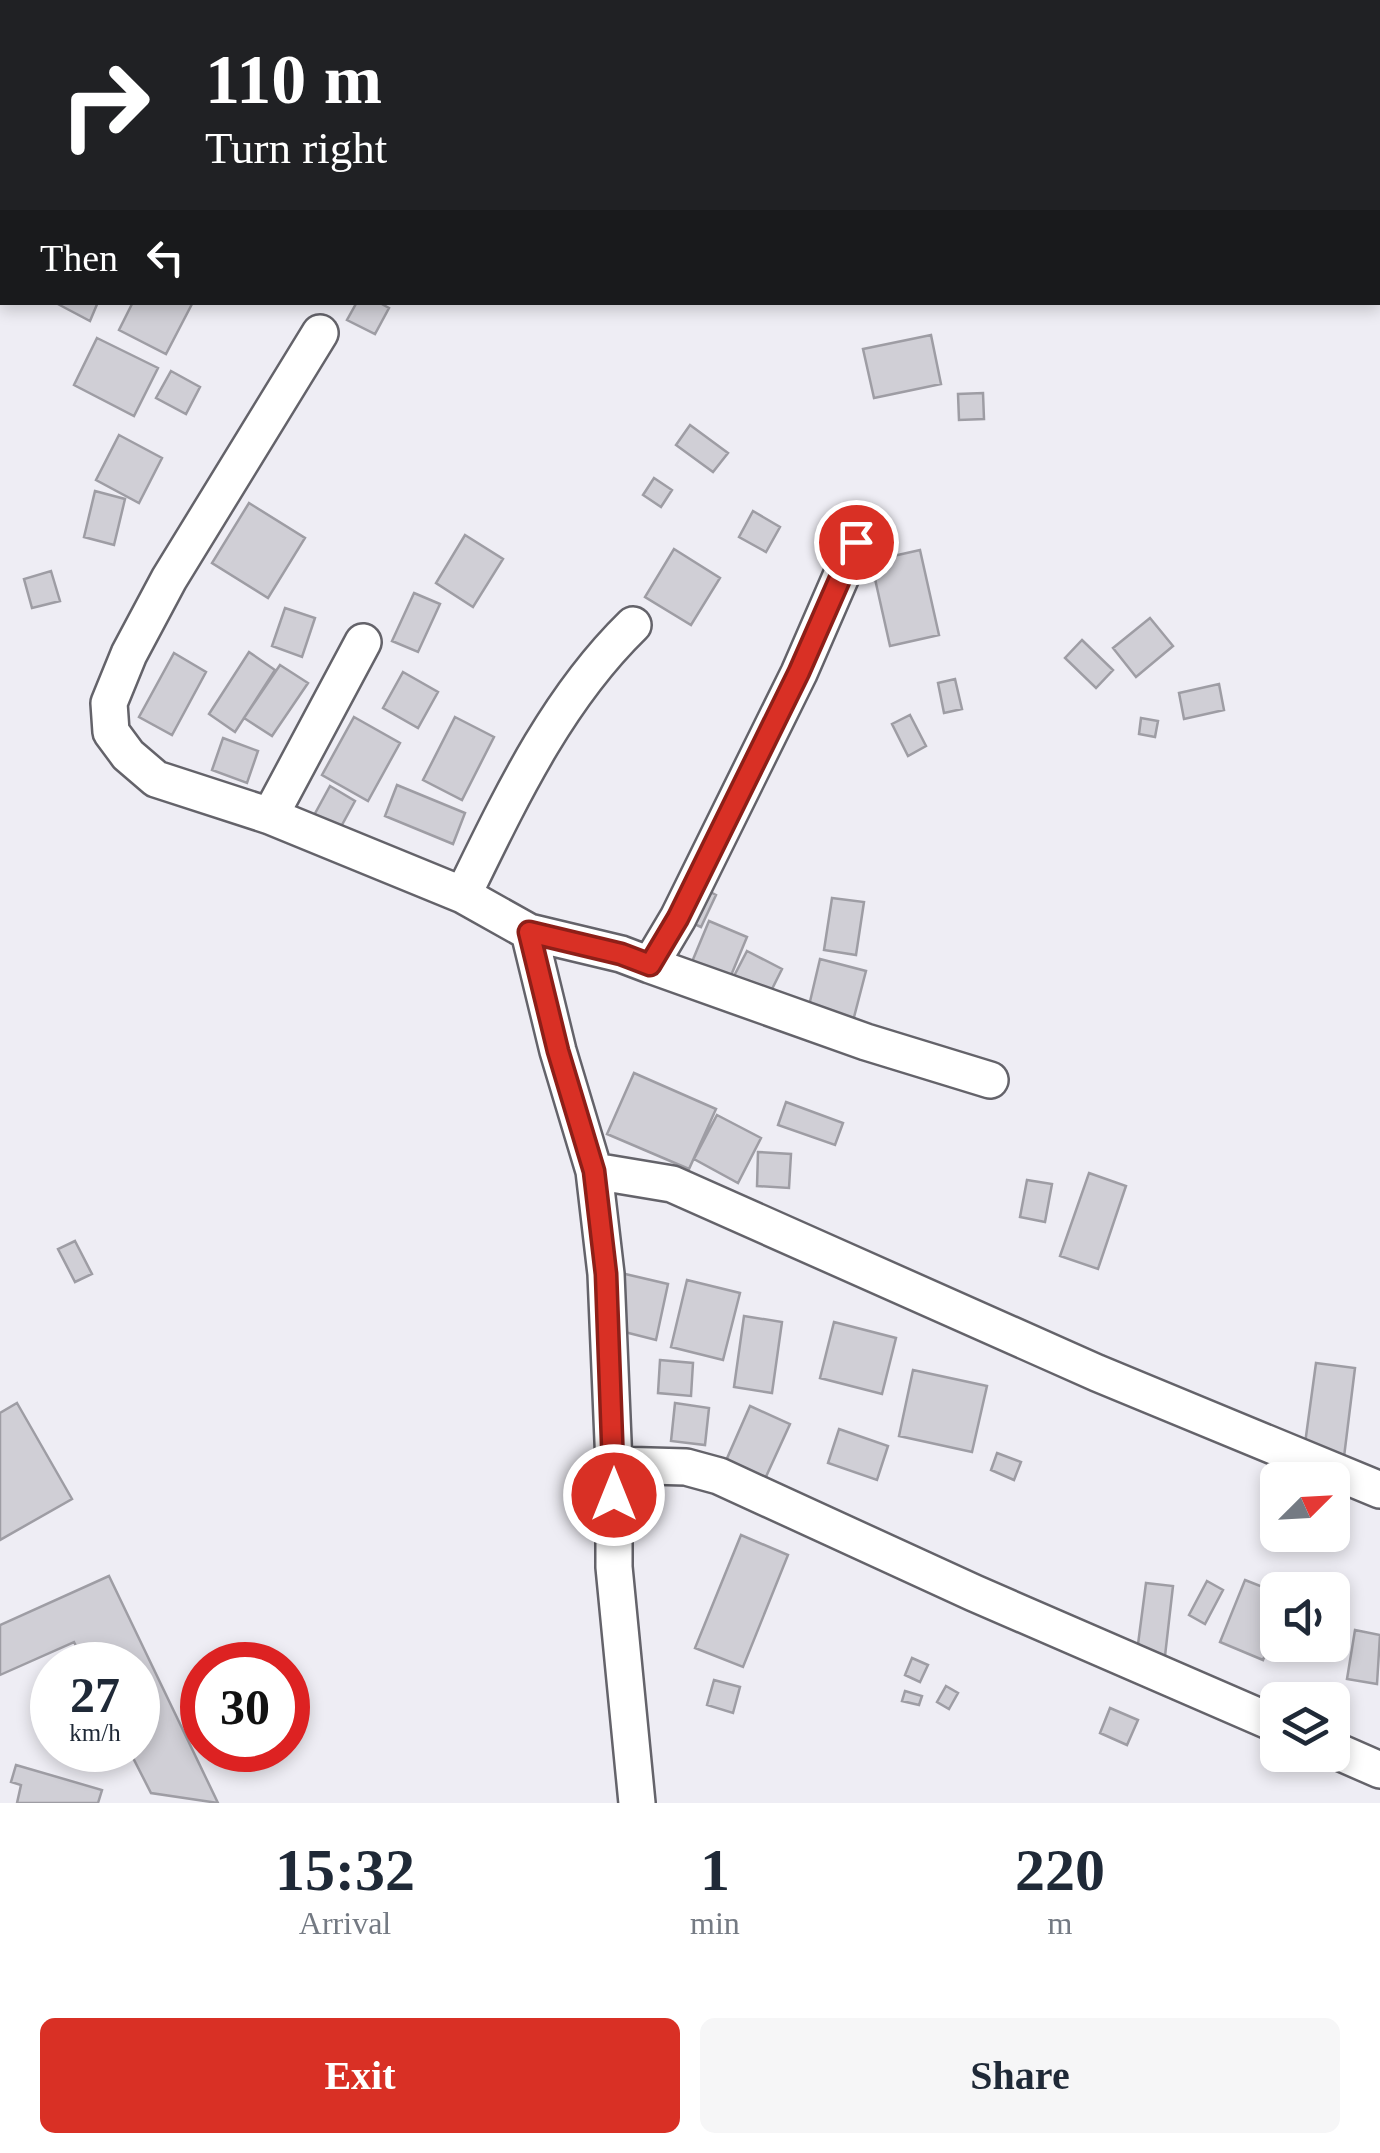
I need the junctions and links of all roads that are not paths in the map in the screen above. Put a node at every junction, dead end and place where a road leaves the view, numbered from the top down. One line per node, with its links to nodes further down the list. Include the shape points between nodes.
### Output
1 (320, 333): 5 (street, via 170,579 109,702 111,732 156,779)
2 (856, 542): 8 (street, via 799,672)
3 (633, 625): 6 (street, via 605,652 545,736)
4 (363, 642): 5 (street)
5 (270, 816): 6 (street)
6 (464, 895): 7 (street)
7 (529, 932): 8 (street); 10 (street)
8 (650, 965): 9 (street)
9 (990, 1080)
10 (594, 1171): 11 (street); 12 (street, via 672,1184)
11 (614, 1465): 13 (street, via 720,1476); 16 (street, via 614,1567)
12 (1380, 1490)
13 (1260, 1717)
14 (1350, 1757): 15 (street)
15 (1380, 1770)
16 (637, 1803)

